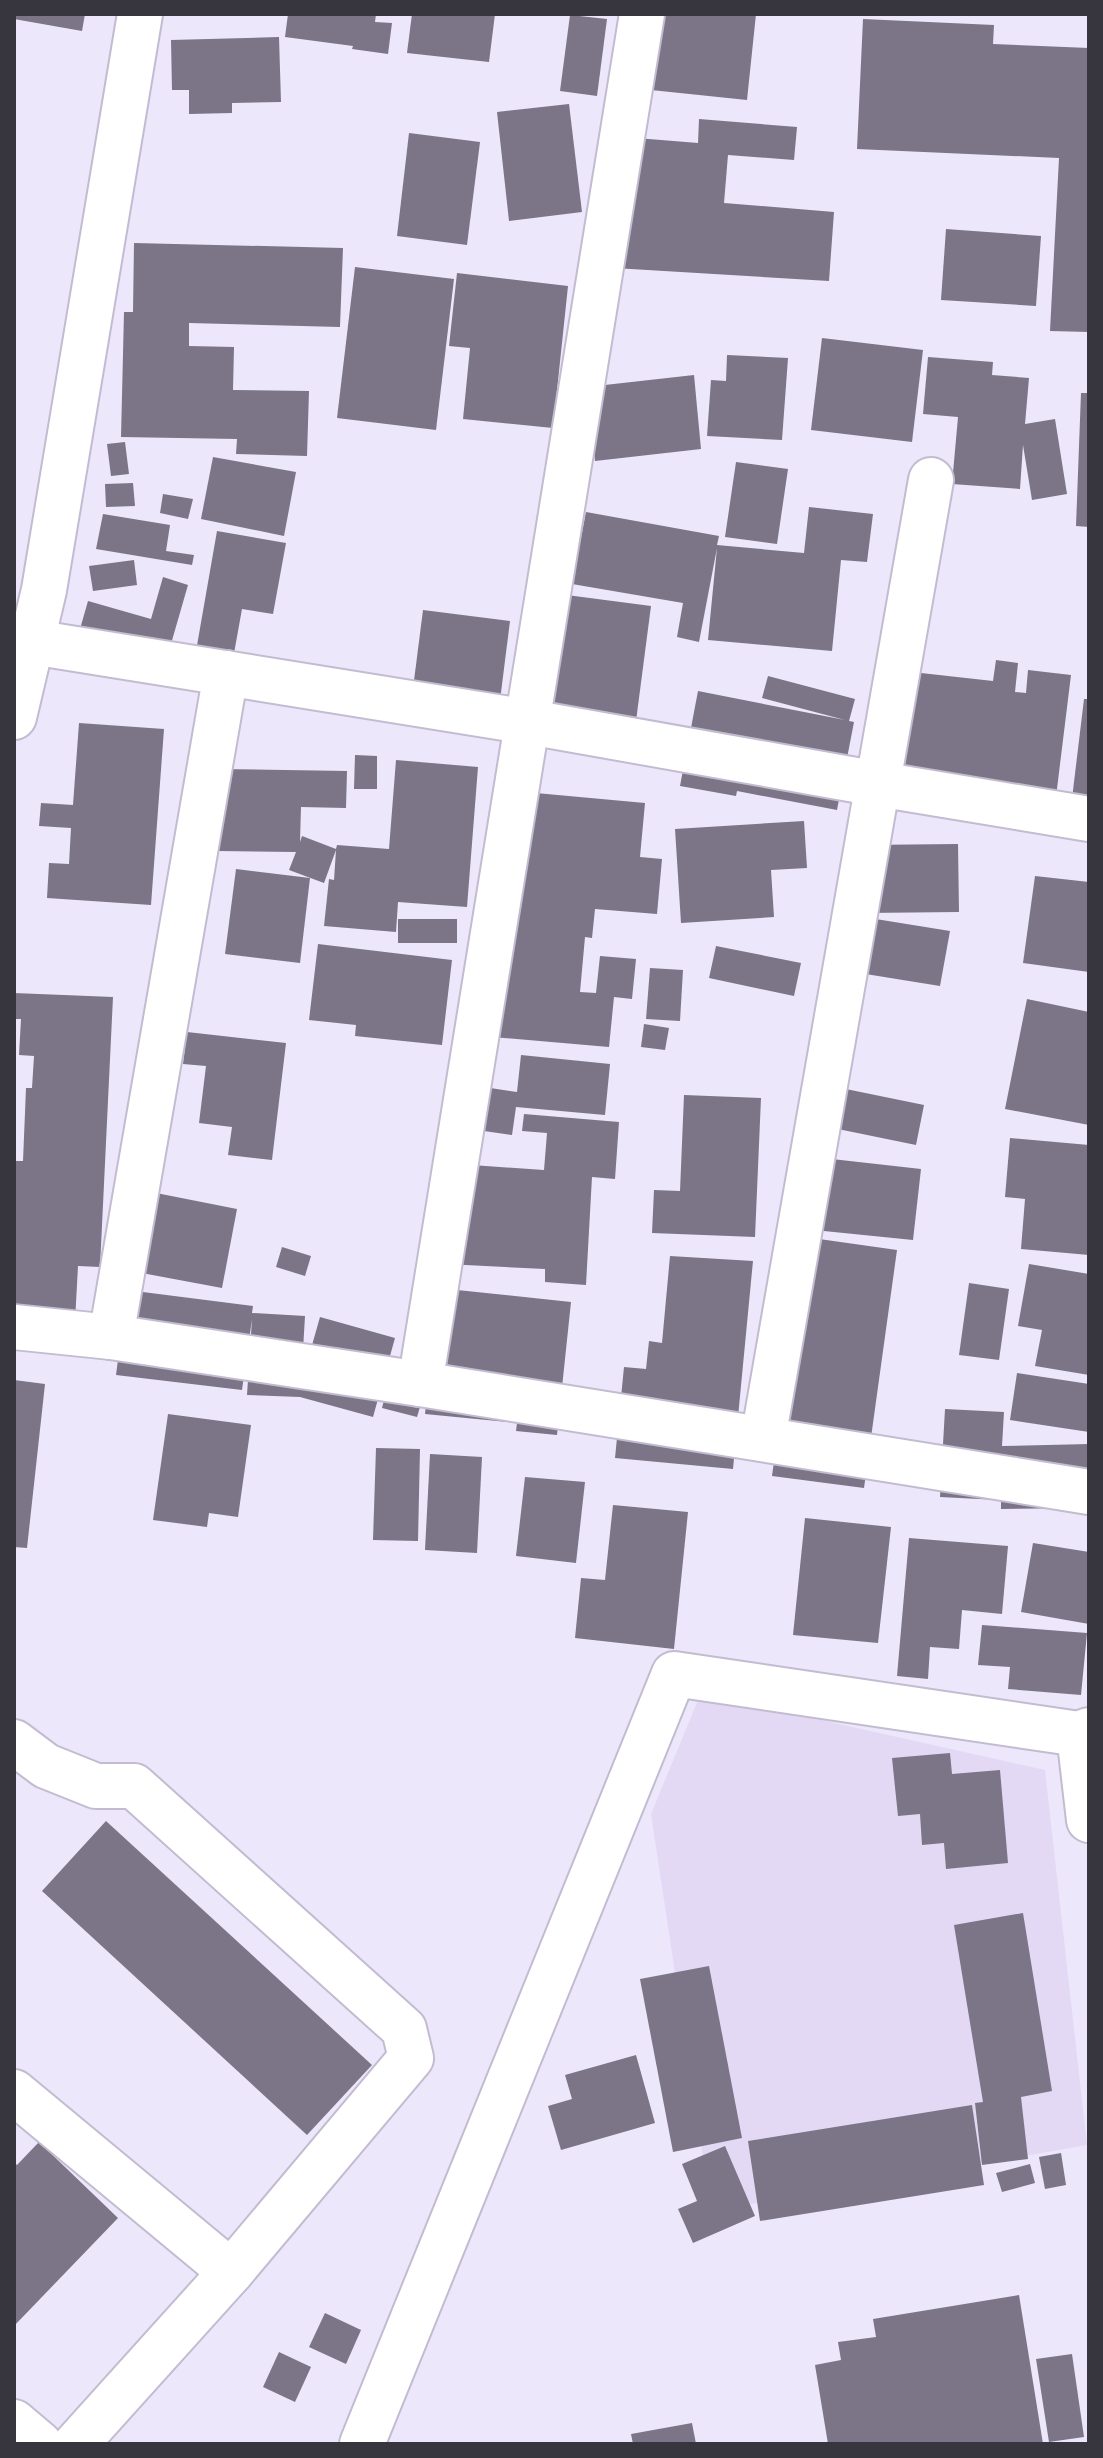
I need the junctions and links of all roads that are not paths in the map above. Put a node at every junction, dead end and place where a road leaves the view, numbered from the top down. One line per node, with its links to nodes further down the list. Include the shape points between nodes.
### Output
1 (140, 14): 4 (street)
2 (642, 14): 7 (street)
3 (931, 480): 8 (street)
4 (32, 642): 5 (street); 6 (street)
5 (226, 673): 7 (street); 11 (street)
6 (14, 717)
7 (529, 722): 8 (street); 12 (street)
8 (878, 784): 9 (street); 13 (street)
9 (1089, 819)
10 (14, 1327): 11 (street)
11 (111, 1337): 12 (street)
12 (420, 1384): 13 (street)
13 (763, 1439): 14 (street)
14 (1089, 1492)
15 (1084, 1732): 17 (street); 23 (street, via 674,1674)
16 (14, 1742): 19 (street, via 46,1766 96,1786 134,1786 404,2029 411,2058)
17 (1089, 1820)
18 (14, 2092): 19 (street)
19 (231, 2272): 22 (street)
20 (14, 2422): 21 (street)
21 (40, 2444)
22 (76, 2444)
23 (362, 2444)

